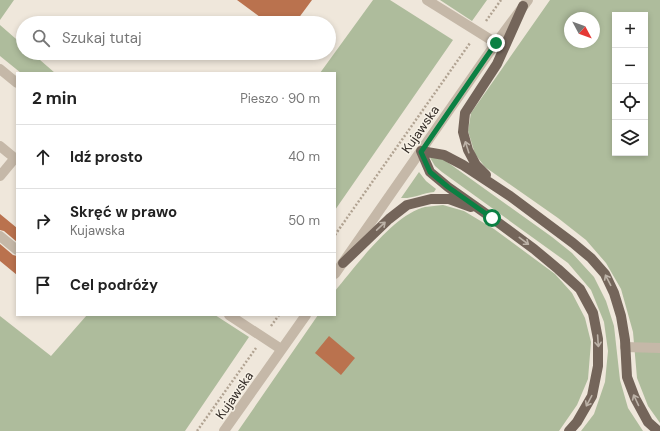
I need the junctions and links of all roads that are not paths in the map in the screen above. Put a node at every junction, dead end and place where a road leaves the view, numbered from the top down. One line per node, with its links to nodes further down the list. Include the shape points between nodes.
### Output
1 (427, 0): 3 (street)
2 (525, 3): 3 (street, Kujawska); 10 (main road, one-way to 2, via 476,165 463,132 465,113 497,64)
3 (496, 43): 7 (street, Kujawska)
4 (0, 69): 5 (street)
5 (16, 82)
6 (0, 146): 8 (street)
7 (421, 152): 10 (main road, via 444,155); 11 (main road, via 430,172); 14 (street, Kujawska)
8 (16, 159): 9 (street)
9 (0, 176)
10 (510, 196): 18 (main road, one-way to 10, via 621,316 605,274 574,243)
11 (492, 218): 14 (main road, one-way to 11, via 389,219 408,205 431,198 449,199); 22 (main road, one-way to 22, via 558,268 580,289 593,313 598,339 598,366 592,396)
12 (0, 236): 13 (street)
13 (16, 249)
14 (343, 263): 15 (street, Kujawska)
15 (336, 273)
16 (230, 316): 20 (street)
17 (303, 316): 20 (street, Kujawska)
18 (625, 347): 19 (street); 23 (main road, one-way to 18, via 648,422 635,398 628,377)
19 (660, 348)
20 (281, 349): 21 (street, Kujawska)
21 (224, 431)
22 (569, 431)
23 (658, 431)

